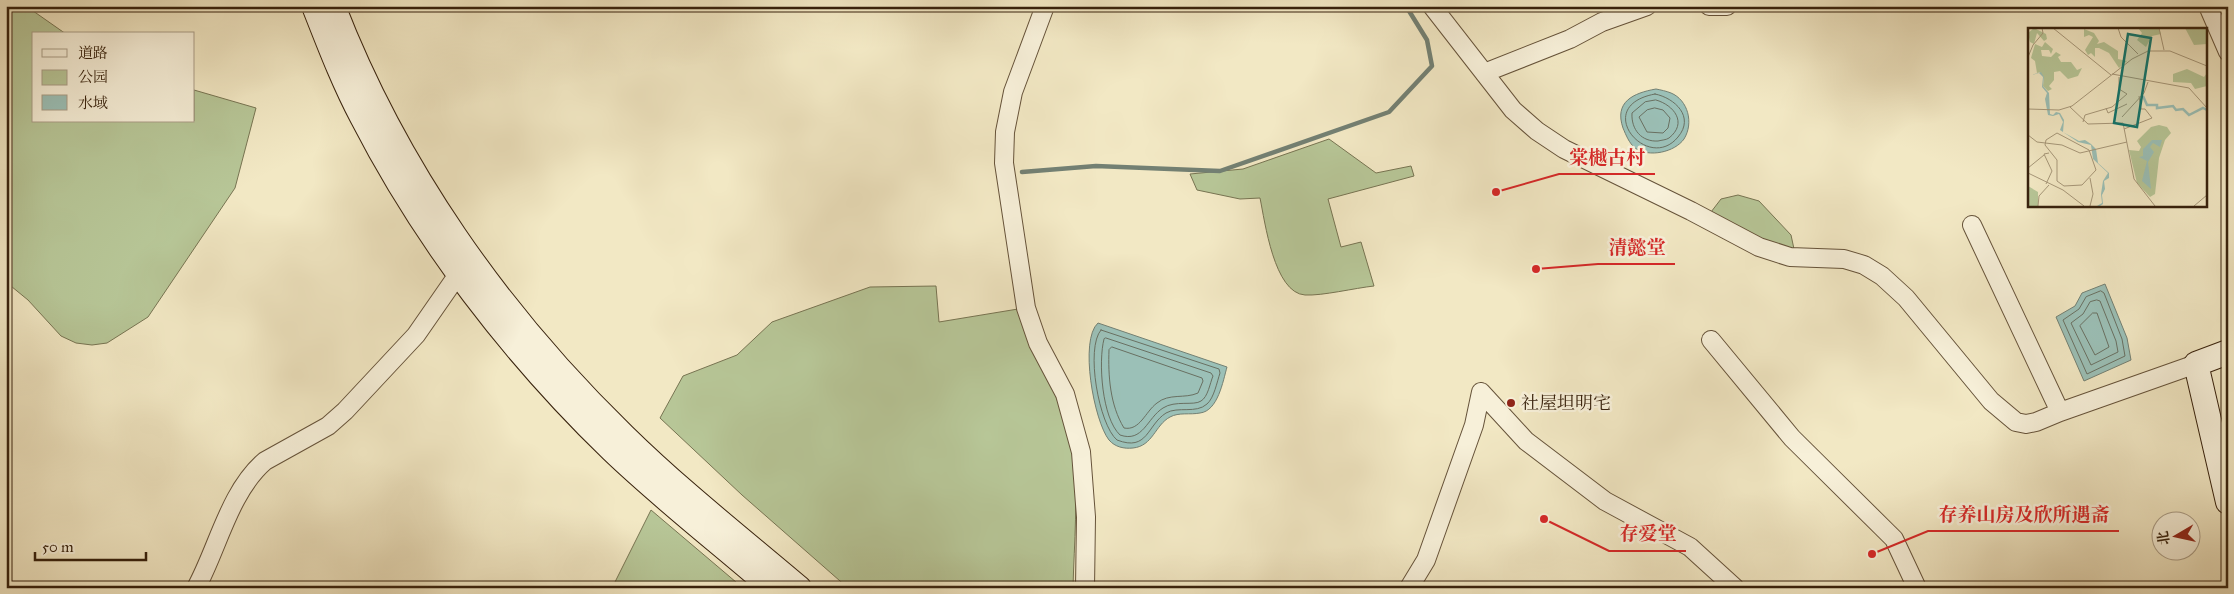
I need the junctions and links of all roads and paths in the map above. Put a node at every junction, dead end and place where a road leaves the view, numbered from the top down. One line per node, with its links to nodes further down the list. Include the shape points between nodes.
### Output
1 (314, 6): 12 (main road, via 343,76 380,151)
2 (333, 6): 20 (main road, via 359,69 396,142 437,210 506,304 560,370 625,437)
3 (1045, 6): 21 (street, via 1013,92 1005,132 1004,163 1026,308 1038,343 1064,394 1081,452 1087,525)
4 (1432, 6): 10 (street)
5 (1647, 6): 10 (street)
6 (1709, 6): 7 (street)
7 (1728, 6)
8 (2208, 6): 9 (street)
9 (2228, 52)
10 (1484, 73): 16 (street, via 1521,117 1564,149 1759,247 1790,257 1844,258 1882,276 1906,298 1991,401 2016,422 2036,422)
11 (1972, 225): 16 (street)
12 (459, 273): 18 (street, via 416,335 345,411 328,426 265,461 254,472 227,518); 19 (main road, via 504,331 579,417 649,483)
13 (1712, 340): 24 (street, via 1792,438 1894,539)
14 (2228, 352): 15 (main road)
15 (2196, 364): 16 (street); 17 (main road)
16 (2060, 412)
17 (2228, 502)
18 (196, 588)
19 (772, 588)
20 (799, 588)
21 (1085, 588)
22 (1409, 588): 23 (street, via 1426,560 1474,425 1482,392 1526,441 1605,501 1690,547)
23 (1735, 588)
24 (1917, 588)

